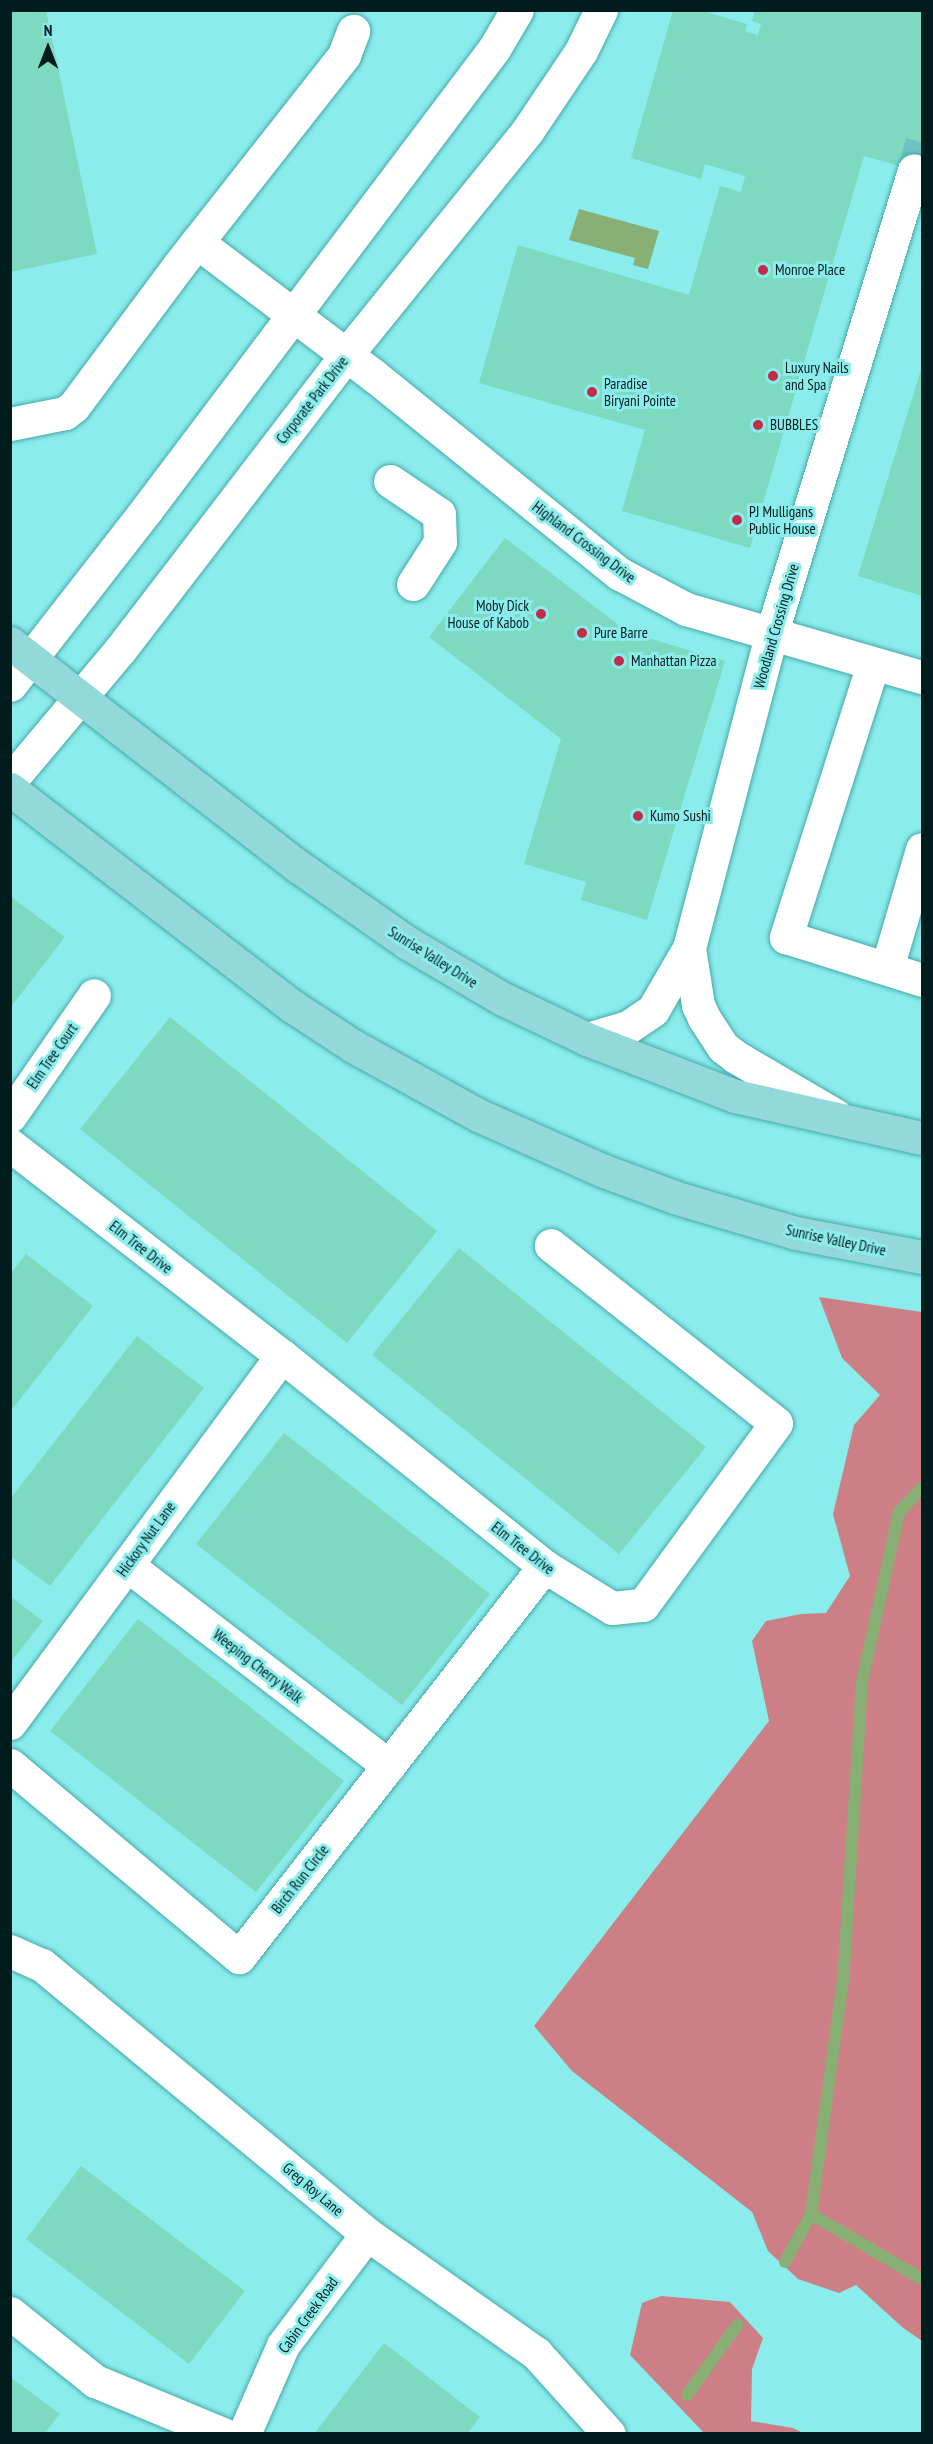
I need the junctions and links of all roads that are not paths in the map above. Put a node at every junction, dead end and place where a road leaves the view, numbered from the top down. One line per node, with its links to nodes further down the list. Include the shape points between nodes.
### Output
1 (517, 10): 6 (street, via 494,49)
2 (602, 10): 7 (street, Corporate Park Drive, via 581,51 528,130)
3 (353, 31): 5 (street, via 344,55)
4 (914, 170): 11 (street, Woodland Crossing Drive)
5 (197, 242): 6 (street, Highland Crossing Drive); 8 (street, via 74,406 65,413)
6 (293, 315): 7 (street, Highland Crossing Drive); 12 (street)
7 (346, 355): 11 (street, Highland Crossing Drive, via 620,574 686,609); 16 (street, Corporate Park Drive)
8 (10, 424)
9 (390, 481): 10 (street, via 439,514 440,542)
10 (413, 584)
11 (771, 635): 13 (street, Highland Crossing Drive); 20 (street, Woodland Crossing Drive)
12 (20, 651): 15 (street); 16 (main road, Sunrise Valley Drive)
13 (873, 664): 14 (street, Highland Crossing Drive); 21 (street, via 786,937)
14 (922, 677)
15 (10, 685)
16 (80, 697): 17 (street, Corporate Park Drive); 24 (main road, Sunrise Valley Drive, via 290,861 388,930 457,974)
17 (10, 781)
18 (10, 789): 30 (main road, Sunrise Valley Drive, via 292,1006 353,1046 478,1115 572,1158 676,1198 796,1233)
19 (922, 849): 21 (street)
20 (689, 948): 24 (street, Woodland Crossing Drive, via 653,1010 628,1026); 26 (street, Woodland Crossing Drive, via 698,1005 723,1047)
21 (886, 968): 22 (street)
22 (922, 980)
23 (94, 995): 25 (street, Elm Tree Court)
24 (587, 1040): 26 (main road, Sunrise Valley Drive, via 735,1096)
25 (10, 1116)
26 (848, 1123): 27 (main road, Sunrise Valley Drive)
27 (922, 1138)
28 (10, 1145): 31 (street, Elm Tree Drive)
29 (551, 1245): 33 (street, Elm Tree Drive, via 776,1423 643,1605 612,1608)
30 (922, 1257)
31 (282, 1356): 32 (street, Hickory Nut Lane); 33 (street, Elm Tree Drive)
32 (127, 1565): 34 (street, Hickory Nut Lane); 36 (street, Weeping Cherry Walk)
33 (544, 1566): 36 (street, Birch Run Circle)
34 (10, 1723)
35 (10, 1766): 36 (street, Birch Run Circle, via 239,1957)
36 (389, 1766)
37 (10, 1951): 38 (street, Greg Roy Lane, via 42,1965)
38 (367, 2234): 41 (street, Cabin Creek Road, via 283,2345); 42 (street, Greg Roy Lane, via 536,2353)
39 (10, 2313): 40 (street, via 95,2381)
40 (223, 2433)
41 (244, 2433)
42 (609, 2433)

